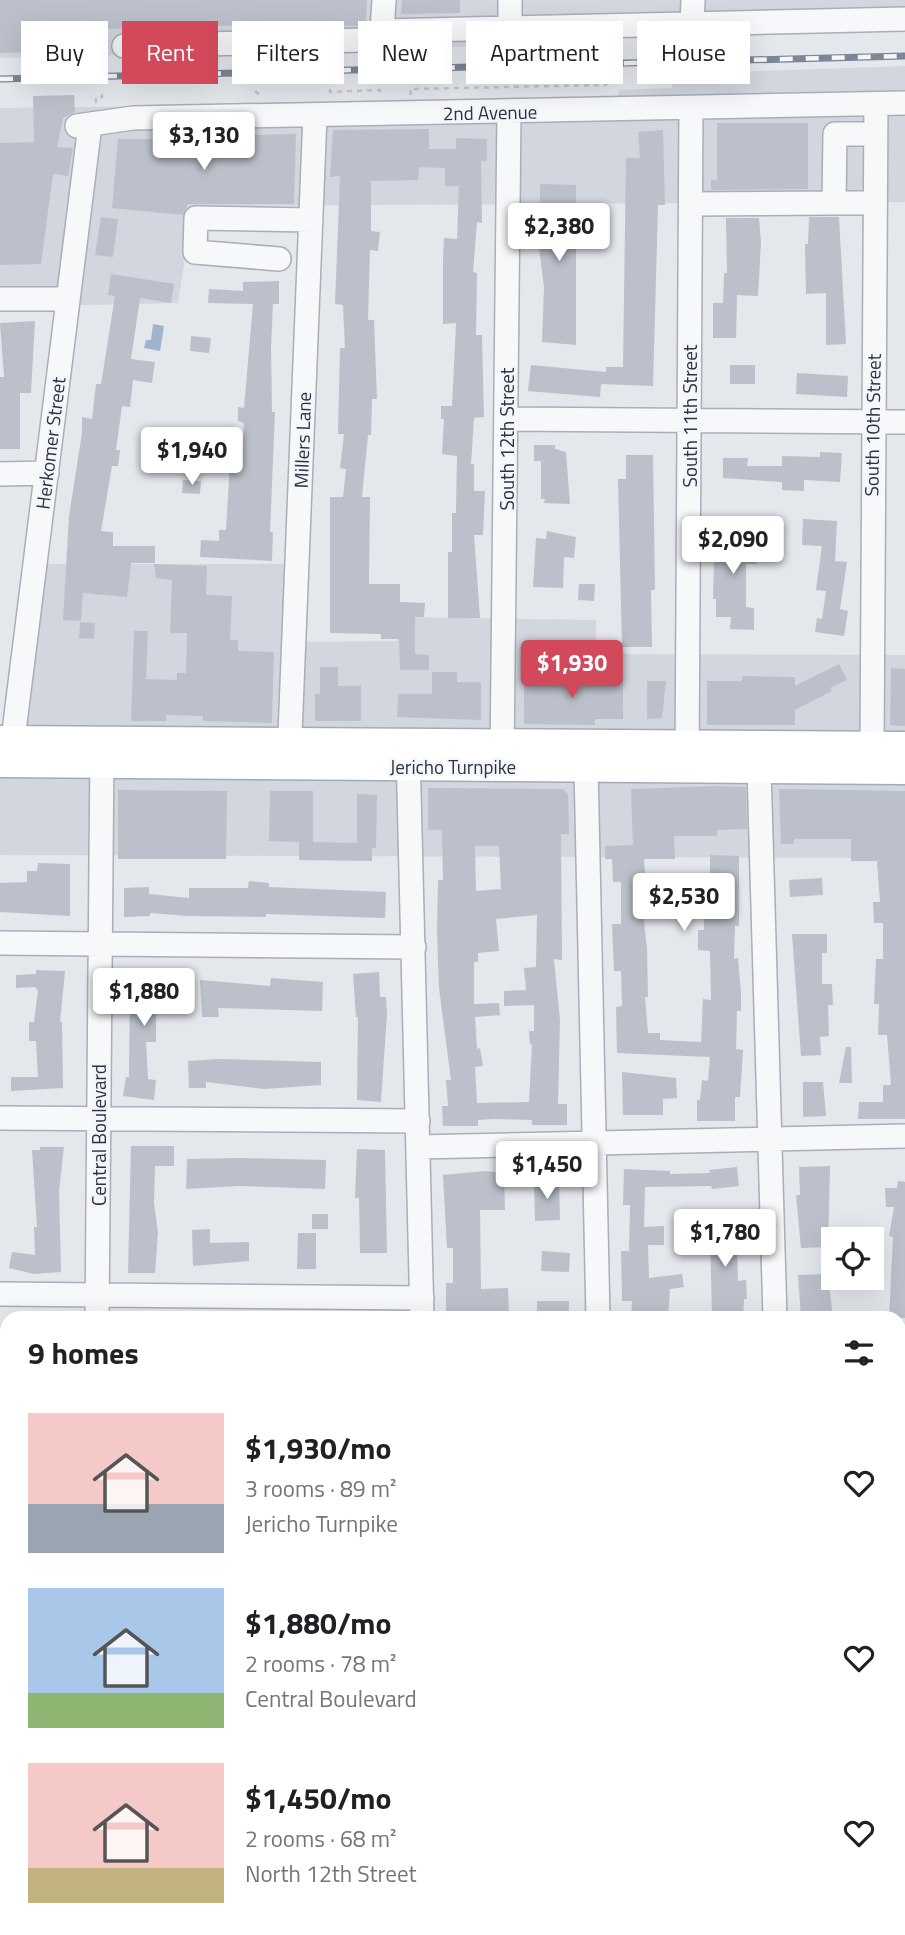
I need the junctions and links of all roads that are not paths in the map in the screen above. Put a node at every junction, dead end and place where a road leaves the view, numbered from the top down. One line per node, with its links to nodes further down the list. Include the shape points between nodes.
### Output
1 (510, 0): 6 (street)
2 (693, 0): 7 (street)
3 (876, 10): 5 (street); 8 (street)
4 (383, 14): 9 (street); 10 (street, via 363,40)
5 (905, 19)
6 (510, 21)
7 (692, 21)
8 (731, 21)
9 (466, 23)
10 (218, 44)
11 (876, 103): 12 (street, 2nd Avenue); 13 (street, 2nd Avenue); 17 (street, South 10th Street)
12 (905, 103)
13 (691, 108): 14 (street, 2nd Avenue); 20 (street, South 11th Street)
14 (509, 112): 15 (street, 2nd Avenue); 25 (street, South 12th Street)
15 (315, 115): 16 (street, 2nd Avenue); 21 (street, Millers Lane)
16 (88, 118): 24 (street, Herkomer Street)
17 (875, 134): 18 (street, via 835,134); 19 (street, South 10th Street)
18 (834, 203): 19 (street); 20 (street)
19 (874, 203): 27 (street, South 10th Street)
20 (691, 204): 26 (street, South 11th Street)
21 (311, 220): 22 (street, via 196,218 195,252); 36 (street, Millers Lane)
22 (279, 259)
23 (0, 299): 24 (street)
24 (68, 299): 29 (street, Herkomer Street)
25 (506, 419): 26 (street); 38 (street, South 12th Street)
26 (689, 420): 27 (street); 39 (street, South 11th Street)
27 (872, 422): 28 (street); 32 (street, South 10th Street)
28 (905, 422)
29 (47, 473): 30 (street); 34 (street, Herkomer Street)
30 (0, 474)
31 (639, 745): 38 (main road, Jericho Turnpike); 39 (main road, Jericho Turnpike); 40 (main road, via 627,755 590,756)
32 (872, 746): 33 (main road, Jericho Turnpike); 39 (main road, Jericho Turnpike)
33 (905, 747)
34 (6, 751): 35 (main road, Jericho Turnpike)
35 (102, 752): 36 (main road, Jericho Turnpike); 44 (street, Central Boulevard)
36 (290, 754): 37 (main road, Jericho Turnpike)
37 (409, 754): 38 (main road, Jericho Turnpike); 45 (street)
38 (502, 755): 40 (main road, Jericho Turnpike)
39 (687, 756): 40 (main road, Jericho Turnpike); 41 (main road, Jericho Turnpike)
40 (586, 767): 51 (street)
41 (759, 769): 42 (main road, Jericho Turnpike); 50 (street)
42 (905, 769)
43 (0, 943): 44 (street)
44 (99, 944): 45 (street); 47 (street, Central Boulevard)
45 (414, 947): 48 (street)
46 (0, 1118): 47 (street)
47 (98, 1119): 48 (street); 54 (street, Central Boulevard)
48 (418, 1121): 52 (street)
49 (905, 1136): 50 (street)
50 (771, 1139): 51 (street); 57 (street)
51 (595, 1143): 52 (street); 56 (street)
52 (418, 1147): 55 (street)
53 (0, 1294): 54 (street)
54 (97, 1306): 55 (street)
55 (422, 1308)
56 (598, 1311)
57 (775, 1311)

